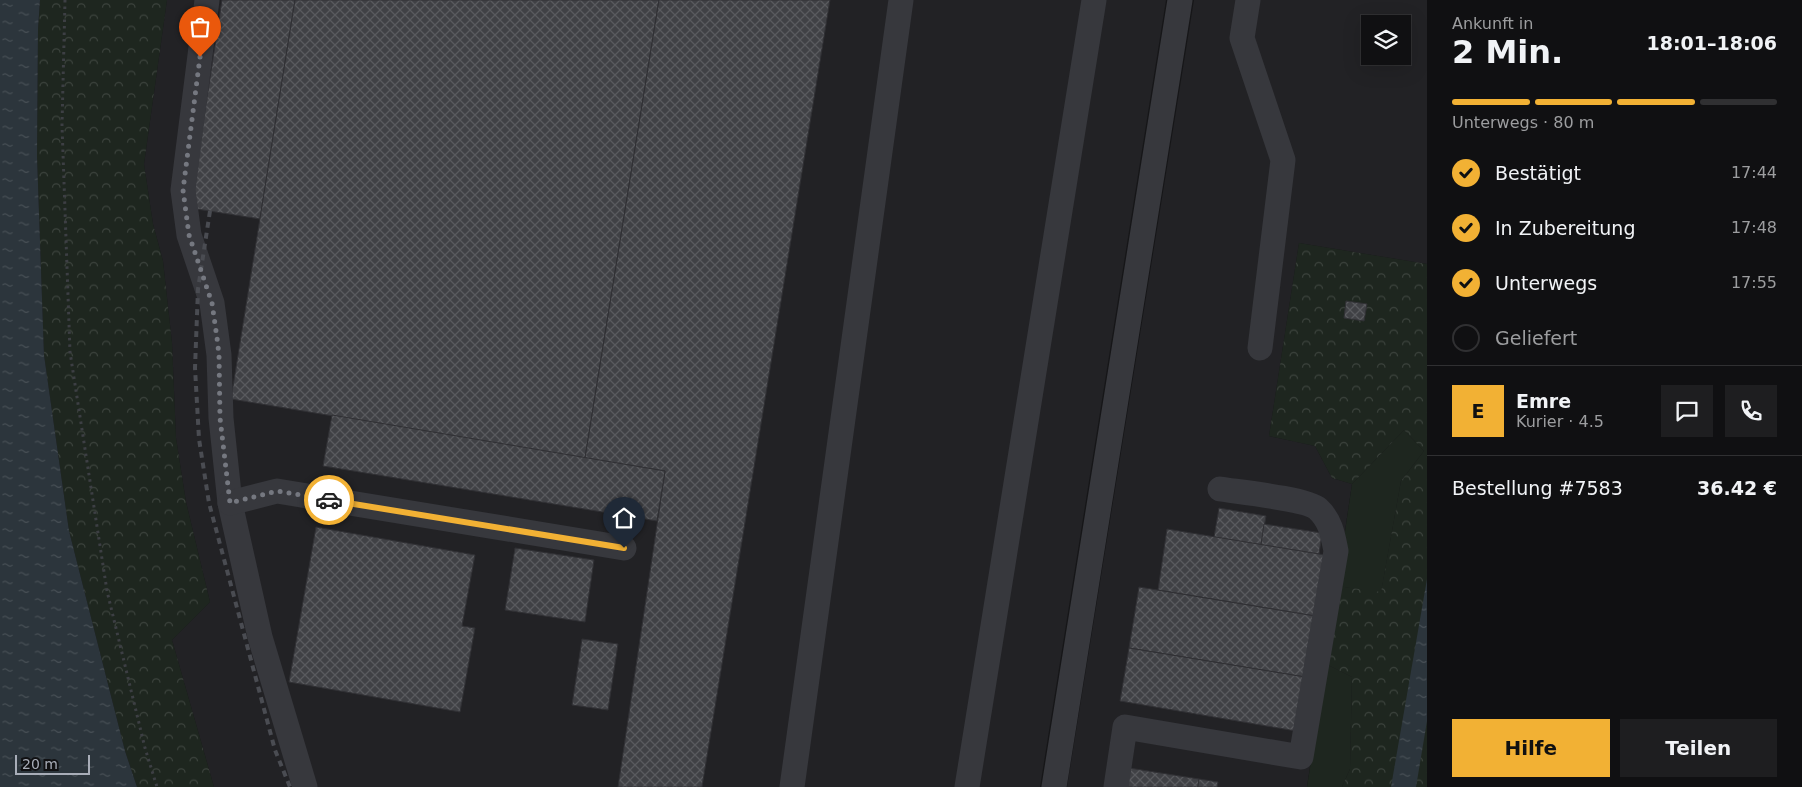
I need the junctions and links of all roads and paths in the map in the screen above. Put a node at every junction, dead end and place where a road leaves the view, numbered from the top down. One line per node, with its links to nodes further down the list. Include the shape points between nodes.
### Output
1 (65, 0): 11 (path, via 62,125 70,352 107,591)
2 (207, 0): 9 (lane, via 183,190 189,235 212,303)
3 (900, 0): 13 (lane)
4 (1094, 0): 14 (lane)
5 (1180, 0): 15 (lane)
6 (1248, 0): 7 (lane, via 1242,38 1283,160)
7 (1260, 348)
8 (1220, 489): 16 (lane, via 1304,503 1318,509 1331,526 1336,551 1301,757 1126,727)
9 (230, 503): 10 (lane, via 277,491); 12 (lane, via 260,637)
10 (624, 548)
11 (157, 787)
12 (306, 787)
13 (792, 787)
14 (967, 787)
15 (1054, 787)
16 (1116, 787)

